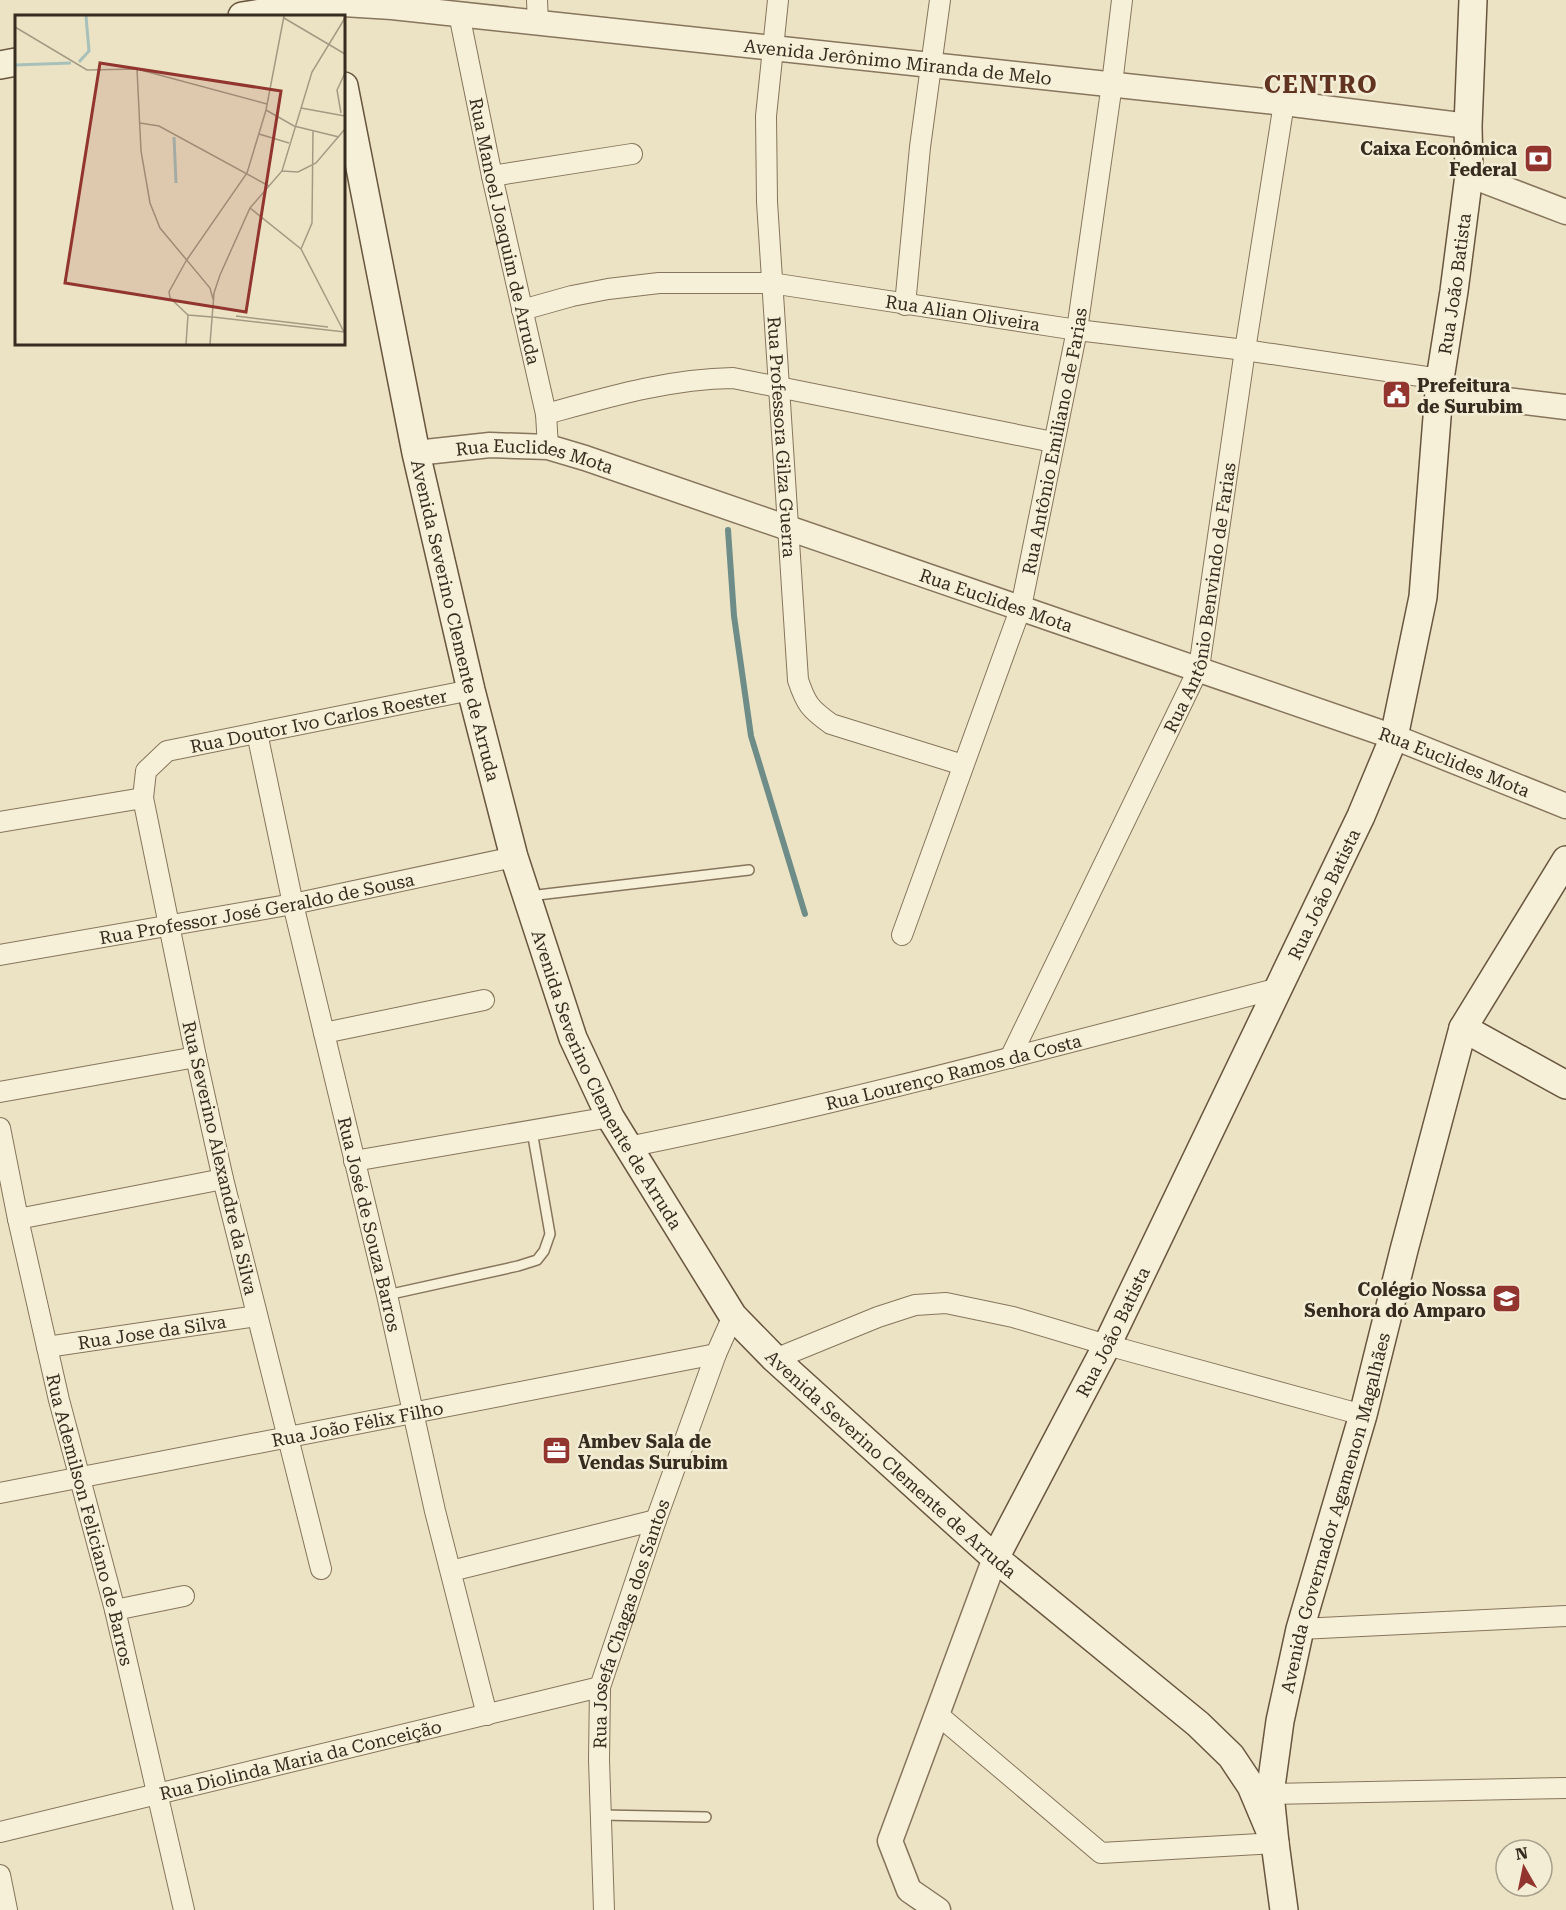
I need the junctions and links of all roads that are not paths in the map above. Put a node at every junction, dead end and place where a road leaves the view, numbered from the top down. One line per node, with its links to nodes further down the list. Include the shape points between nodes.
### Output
1 (778, 0): 9 (street, Rua Professora Gilza Guerra)
2 (940, 0): 12 (street)
3 (1122, 0): 13 (street, Rua Antônio Emiliano de Farias)
4 (1473, 0): 16 (main road, Rua João Batista)
5 (319, 6): 7 (street, Avenida Jerônimo Miranda de Melo, via 392,7); 8 (main road)
6 (538, 11): 7 (street, Avenida Jerônimo Miranda de Melo); 9 (street, Avenida Jerônimo Miranda de Melo)
7 (459, 14): 19 (street, Rua Manoel Joaquim de Arruda)
8 (250, 15)
9 (773, 48): 12 (street, Avenida Jerônimo Miranda de Melo); 21 (street, Rua Professora Gilza Guerra, via 766,116)
10 (15, 62): 11 (main road)
11 (0, 65)
12 (932, 65): 13 (street, Avenida Jerônimo Miranda de Melo); 22 (street)
13 (1112, 84): 15 (street, Avenida Jerônimo Miranda de Melo); 24 (street, Rua Antônio Emiliano de Farias)
14 (345, 91): 32 (main road, Avenida Severino Clemente de Arruda)
15 (1284, 103): 16 (street, Avenida Jerônimo Miranda de Melo); 25 (street, Rua Antônio Benvindo de Farias)
16 (1468, 126): 18 (main road, Rua João Batista)
17 (632, 154): 19 (street)
18 (1469, 175): 20 (street); 26 (main road, Rua João Batista)
19 (492, 176): 23 (street, Rua Manoel Joaquim de Arruda)
20 (1566, 212)
21 (771, 283): 22 (street, Rua Alian Oliveira); 23 (street, Rua Alian Oliveira, via 659,283 581,294); 27 (street, Rua Professora Gilza Guerra)
22 (905, 304): 24 (street, Rua Alian Oliveira)
23 (522, 310): 29 (street, Rua Manoel Joaquim de Arruda)
24 (1077, 330): 25 (street, Rua Alian Oliveira); 30 (street, Rua Antônio Emiliano de Farias)
25 (1245, 350): 26 (street, Rua Alian Oliveira); 35 (street, Rua Antônio Benvindo de Farias)
26 (1440, 386): 28 (street); 38 (main road, Rua João Batista, via 1423,597)
27 (779, 387): 29 (street, via 733,378 667,383); 30 (street); 33 (street, Rua Professora Gilza Guerra)
28 (1566, 407)
29 (546, 414): 31 (street, Rua Manoel Joaquim de Arruda)
30 (1053, 442): 34 (street, Rua Antônio Emiliano de Farias)
31 (548, 447): 32 (street, Rua Euclides Mota, via 490,445); 33 (street, Rua Euclides Mota)
32 (416, 453): 36 (main road, Avenida Severino Clemente de Arruda)
33 (787, 526): 34 (street, Rua Euclides Mota); 40 (street, Rua Professora Gilza Guerra, via 798,680 805,702 831,724)
34 (1021, 607): 35 (street, Rua Euclides Mota); 40 (street, Rua Antônio Emiliano de Farias)
35 (1199, 668): 38 (street, Rua Euclides Mota); 57 (street, Rua Antônio Benvindo de Farias)
36 (471, 690): 37 (street, Rua Doutor Ivo Carlos Roester); 44 (main road, Avenida Severino Clemente de Arruda)
37 (257, 733): 39 (street, Rua Doutor Ivo Carlos Roester); 48 (street, Rua José de Souza Barros)
38 (1394, 737): 42 (street, Rua Euclides Mota); 52 (main road, Rua João Batista)
39 (167, 751): 41 (street, Rua Severino Alexandre da Silva, via 146,771)
40 (963, 765): 50 (street, Rua Antônio Emiliano de Farias)
41 (143, 798): 43 (street); 49 (street, Rua Severino Alexandre da Silva)
42 (1566, 806)
43 (0, 822)
44 (514, 857): 47 (main road, Avenida Severino Clemente de Arruda); 48 (street, Rua Professor José Geraldo de Sousa)
45 (1566, 860): 54 (main road, Avenida Governador Agamenon Magalhães)
46 (749, 870): 47 (lane)
47 (526, 897): 60 (main road, Avenida Severino Clemente de Arruda, via 573,1038)
48 (293, 904): 49 (street, Rua Professor José Geraldo de Sousa); 55 (street, Rua José de Souza Barros)
49 (169, 926): 51 (street, Rua Professor José Geraldo de Sousa); 56 (street, Rua Severino Alexandre da Silva)
50 (902, 935)
51 (0, 955)
52 (1279, 988): 57 (street, Rua Lourenço Ramos da Costa); 70 (main road, Rua João Batista)
53 (484, 1000): 55 (street)
54 (1463, 1028): 58 (main road); 75 (main road, Avenida Governador Agamenon Magalhães)
55 (324, 1033): 64 (street, Rua José de Souza Barros)
56 (196, 1057): 59 (street); 65 (street, Rua Severino Alexandre da Silva)
57 (1010, 1058): 63 (street, Rua Lourenço Ramos da Costa, via 733,1126)
58 (1566, 1084)
59 (0, 1092)
60 (610, 1117): 62 (street); 63 (main road, Avenida Severino Clemente de Arruda)
61 (0, 1128): 66 (street, Rua Ademilson Feliciano de Barros)
62 (532, 1131): 64 (street); 67 (lane, via 550,1234 537,1260)
63 (628, 1147): 69 (main road, Avenida Severino Clemente de Arruda)
64 (354, 1161): 67 (street, Rua José de Souza Barros)
65 (223, 1179): 66 (street); 68 (street, Rua Severino Alexandre da Silva)
66 (18, 1219): 71 (street, Rua Ademilson Feliciano de Barros)
67 (387, 1295): 74 (street, Rua José de Souza Barros)
68 (257, 1316): 71 (street, Rua Jose da Silva); 76 (street, Rua Severino Alexandre da Silva)
69 (732, 1316): 72 (street, Rua Josefa Chagas dos Santos); 73 (main road, Avenida Severino Clemente de Arruda)
70 (1107, 1345): 73 (street, via 1013,1317 946,1303 915,1305 887,1314); 75 (street); 80 (main road, Rua João Batista)
71 (47, 1347): 77 (street, Rua Ademilson Feliciano de Barros)
72 (716, 1354): 74 (street, Rua João Félix Filho); 79 (street, Rua Josefa Chagas dos Santos)
73 (775, 1359): 80 (main road, Avenida Severino Clemente de Arruda)
74 (413, 1413): 76 (street, Rua João Félix Filho); 82 (street, Rua José de Souza Barros)
75 (1363, 1415): 86 (main road, Avenida Governador Agamenon Magalhães)
76 (287, 1437): 77 (street, Rua João Félix Filho); 81 (street, Rua Severino Alexandre da Silva)
77 (79, 1478): 78 (street, Rua João Félix Filho); 84 (street, Rua Ademilson Feliciano de Barros)
78 (0, 1493)
79 (656, 1520): 82 (street); 87 (street, Rua Josefa Chagas dos Santos)
80 (996, 1558): 88 (street); 96 (main road, Avenida Severino Clemente de Arruda, via 1190,1717 1231,1756 1251,1786)
81 (321, 1569)
82 (451, 1571): 89 (street, Rua José de Souza Barros)
83 (184, 1596): 84 (street)
84 (115, 1610): 91 (street, Rua Ademilson Feliciano de Barros)
85 (1566, 1616): 86 (street)
86 (1300, 1629): 92 (main road, Avenida Governador Agamenon Magalhães, via 1280,1721)
87 (600, 1687): 89 (street, Rua Diolinda Maria da Conceição); 93 (street, Rua Josefa Chagas dos Santos)
88 (937, 1714): 96 (street, via 1101,1853); 101 (street, via 890,1841 909,1890)
89 (487, 1715): 91 (street, Rua Diolinda Maria da Conceição)
90 (1566, 1788): 92 (street)
91 (158, 1794): 95 (street, Rua Diolinda Maria da Conceição); 99 (street, Rua Ademilson Feliciano de Barros)
92 (1270, 1794): 96 (main road, Avenida Governador Agamenon Magalhães)
93 (601, 1815): 94 (lane); 100 (street, Rua Josefa Chagas dos Santos)
94 (706, 1817)
95 (0, 1832)
96 (1275, 1843): 102 (main road)
97 (0, 1875): 98 (street)
98 (7, 1910)
99 (184, 1910)
100 (604, 1910)
101 (938, 1910)
102 (1284, 1910)

